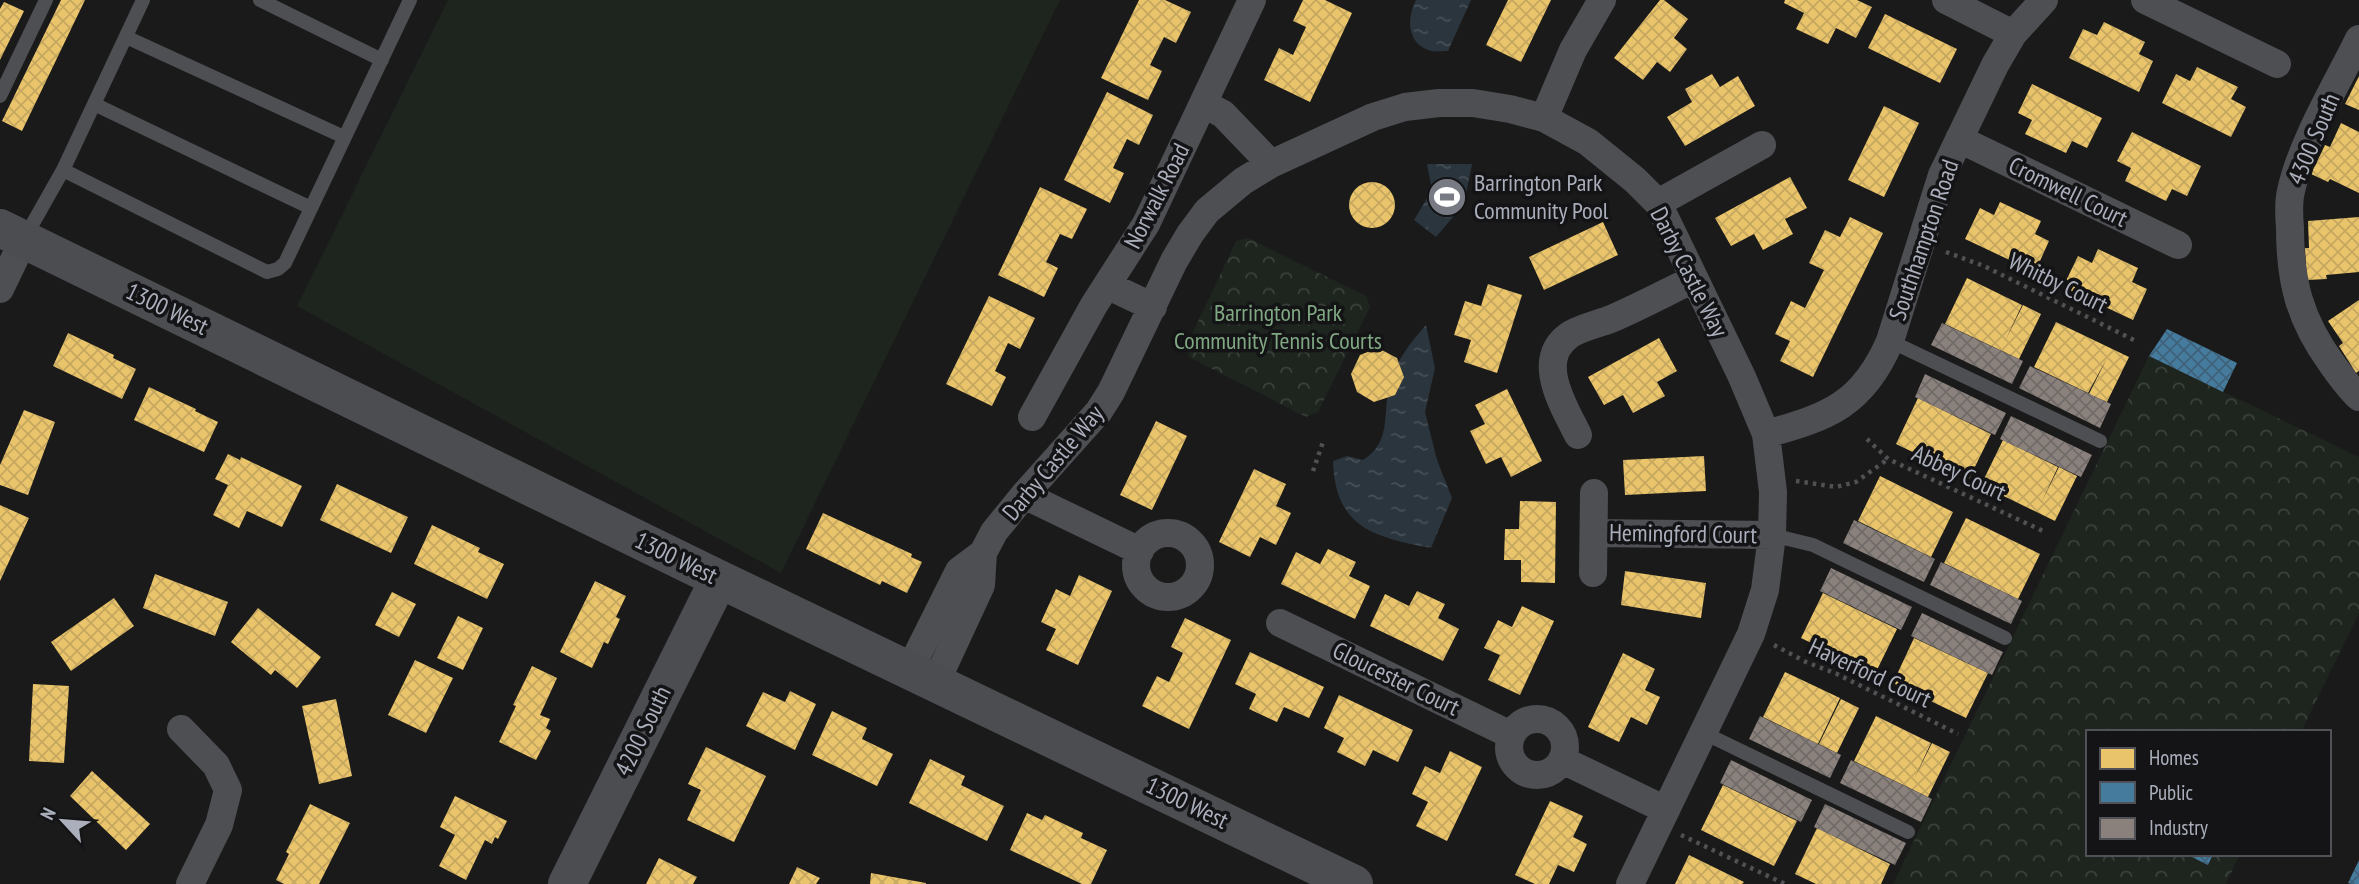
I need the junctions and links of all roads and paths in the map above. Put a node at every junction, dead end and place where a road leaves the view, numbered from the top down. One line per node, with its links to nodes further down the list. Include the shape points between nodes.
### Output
1 (46, 0): 15 (lane)
2 (143, 0): 11 (lane)
3 (260, 0): 13 (lane)
4 (410, 0): 13 (lane)
5 (1252, 0): 17 (street, Norwalk Road)
6 (1602, 0): 18 (street, via 1573,50)
7 (1945, 0): 10 (street)
8 (2043, 0): 10 (street, Southhampton Road)
9 (2145, 0): 14 (street)
10 (2013, 34): 20 (street, Southhampton Road)
11 (125, 37): 16 (lane); 19 (lane)
12 (2359, 39): 35 (street, 4300 South, via 2302,154 2290,192 2295,286 2306,324)
13 (382, 60): 19 (lane)
14 (2277, 64)
15 (0, 96)
16 (94, 104): 23 (lane); 25 (lane)
17 (1204, 104): 22 (street, via 1223,114); 30 (street, Norwalk Road, via 1146,224)
18 (1544, 118): 22 (street, Darby Castle Way, via 1473,103 1405,107); 24 (street, Darby Castle Way, via 1612,159)
19 (344, 137): 25 (lane)
20 (1959, 139): 27 (street, Cromwell Court); 33 (street, Southhampton Road, via 1928,214)
21 (1762, 145): 24 (street)
22 (1271, 164): 32 (street, Darby Castle Way, via 1207,211 1190,234)
23 (63, 170): 25 (lane, via 267,272 285,263); 26 (lane)
24 (1658, 203): 29 (street, Darby Castle Way)
25 (311, 208)
26 (12, 234): 31 (street); 52 (street, 1300 West)
27 (2178, 245)
28 (1961, 257): 34 (path, Whitby Court)
29 (1694, 279): 37 (street, Darby Castle Way); 38 (street, via 1563,340 1554,360 1554,385)
30 (1107, 285): 32 (street); 36 (street, Norwalk Road)
31 (0, 289)
32 (1153, 307): 46 (street, Darby Castle Way, via 1100,411)
33 (1890, 341): 37 (street, Southhampton Road, via 1880,366 1845,404 1800,425); 41 (lane)
34 (2138, 342)
35 (2359, 397)
36 (1032, 417)
37 (1766, 434): 49 (street, Darby Castle Way, via 1773,492)
38 (1578, 435)
39 (1324, 439): 43 (path)
40 (1867, 439): 42 (path, Abbey Court)
41 (2100, 441)
42 (1888, 459): 44 (path, via 1856,482 1836,487); 47 (path, Abbey Court)
43 (1312, 471)
44 (1791, 481)
45 (1594, 493): 48 (street, Hemingford Court)
46 (1024, 495): 50 (street); 56 (street, Darby Castle Way, via 983,553 959,572)
47 (2043, 531)
48 (1594, 533): 49 (street, Hemingford Court); 51 (street, Hemingford Court)
49 (1772, 536): 54 (lane, via 1813,545); 58 (street, Darby Castle Way, via 1765,590 1751,634)
50 (1140, 551): 50 (street, via 1162,534 1181,535 1200,560 1200,586 1181,595 1153,593 1138,574)
51 (1593, 573)
52 (719, 579): 56 (street, 1300 West); 65 (street, 4200 South)
53 (1280, 624): 60 (street, Gloucester Court)
54 (2005, 638)
55 (1767, 642): 59 (path, Haverford Court)
56 (923, 675): 66 (street, 1300 West)
57 (181, 729): 64 (street, via 216,765 228,790 219,825)
58 (1704, 733): 62 (street, Darby Castle Way); 63 (lane)
59 (1958, 734)
60 (1511, 735): 61 (street, via 1509,752 1524,773 1542,775); 61 (street, via 1531,719 1549,721 1565,742)
61 (1562, 760): 62 (street)
62 (1672, 821): 67 (street, Darby Castle Way); 68 (path)
63 (1908, 832)
64 (190, 884)
65 (567, 884)
66 (1354, 884)
67 (1630, 884)
68 (1785, 884)

